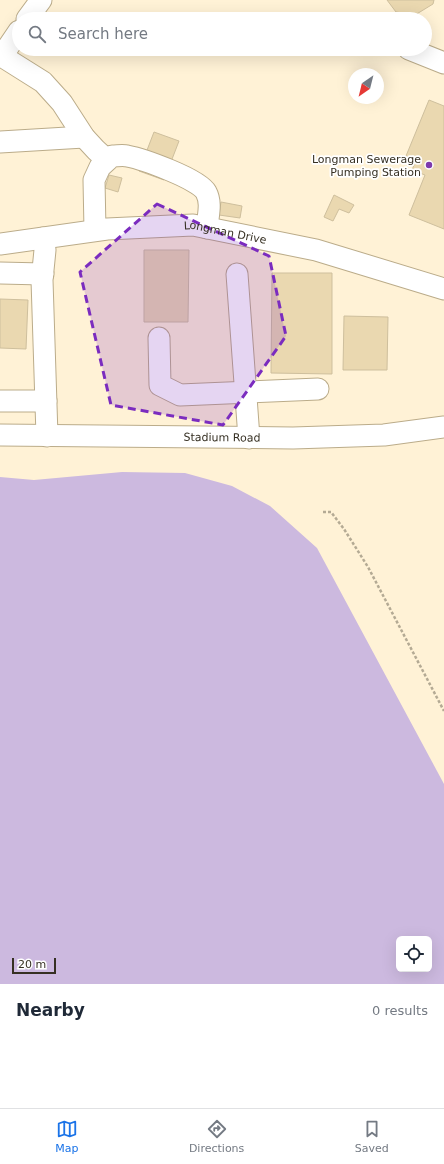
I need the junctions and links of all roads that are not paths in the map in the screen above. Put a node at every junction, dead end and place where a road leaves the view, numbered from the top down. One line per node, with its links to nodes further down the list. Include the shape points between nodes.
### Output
1 (41, 0): 2 (street)
2 (32, 12)
3 (12, 41): 4 (street)
4 (1, 56): 7 (street, via 43,82 62,104)
5 (426, 56): 6 (street)
6 (444, 63)
7 (84, 137): 8 (street); 9 (street)
8 (0, 142)
9 (107, 160): 10 (street, via 112,156 126,156 175,172 205,189 210,201); 11 (street, via 100,167 94,180)
10 (207, 228): 11 (street, Longman Drive, via 193,225); 17 (street, Longman Drive, via 316,250)
11 (95, 230): 12 (street, Longman Drive)
12 (43, 238): 13 (street, Longman Drive); 15 (street)
13 (0, 244)
14 (0, 274): 15 (street)
15 (43, 274): 22 (street)
16 (237, 274): 20 (street)
17 (444, 289)
18 (159, 338): 20 (street, via 160,385 180,395)
19 (318, 389): 20 (street)
20 (245, 392): 26 (street)
21 (0, 401): 22 (street)
22 (46, 401): 25 (street)
23 (444, 427): 26 (street, Stadium Road, via 384,435)
24 (0, 435): 25 (street, Stadium Road)
25 (47, 436): 26 (street, Stadium Road)
26 (250, 438)

